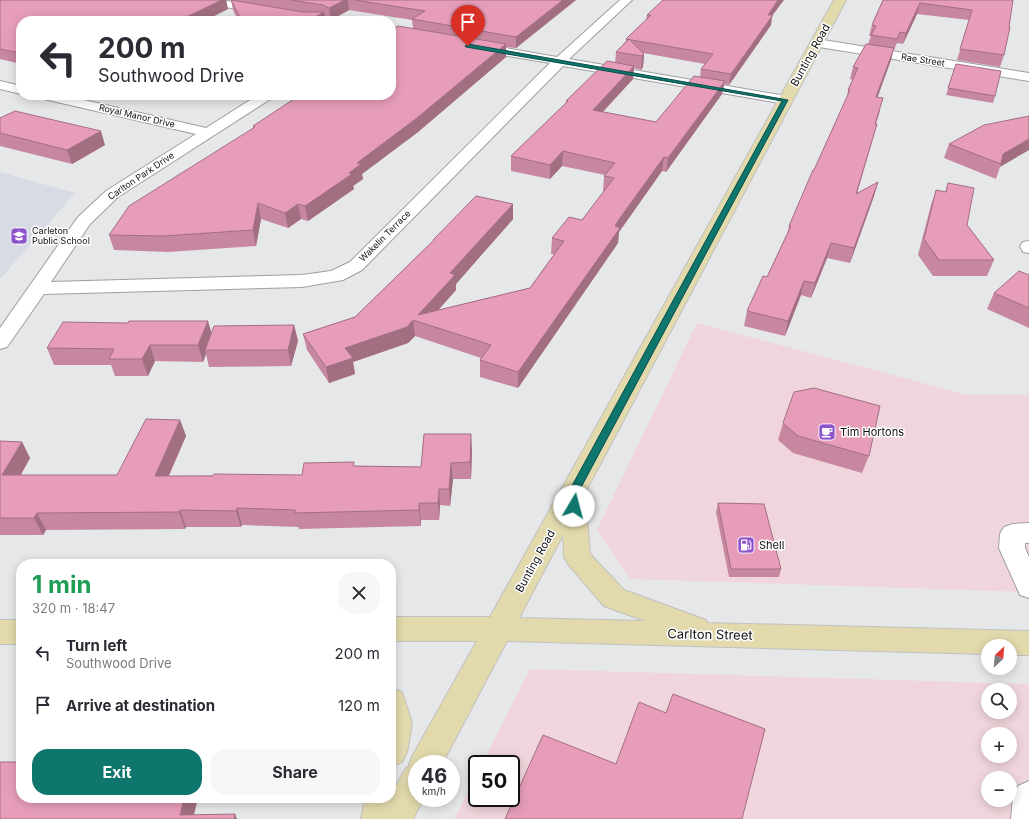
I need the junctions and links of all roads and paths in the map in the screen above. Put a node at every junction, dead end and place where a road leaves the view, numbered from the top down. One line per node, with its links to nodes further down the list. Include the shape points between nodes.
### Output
1 (200, 0): 4 (street)
2 (626, 0): 7 (street, Wakelin Terrace)
3 (840, 0): 5 (main road, Bunting Road)
4 (270, 12)
5 (817, 43): 8 (street, Rae Street); 13 (main road, Bunting Road)
6 (468, 46): 7 (street)
7 (560, 62): 13 (street); 15 (street, Wakelin Terrace, via 356,266 336,276 302,281)
8 (1029, 77)
9 (0, 85): 10 (street)
10 (16, 89)
11 (66, 100): 14 (street, Royal Manor Drive)
12 (258, 100): 14 (street, Carlton Park Drive)
13 (786, 100): 17 (main road, Bunting Road)
14 (206, 132): 15 (street, Carlton Park Drive, via 112,194 84,220)
15 (39, 288): 16 (street, Carlton Park Drive)
16 (0, 343)
17 (573, 493): 21 (main road, Bunting Road); 24 (main road, via 577,557 614,598)
18 (1029, 533): 19 (street, via 1013,534 1012,548)
19 (1029, 587)
20 (396, 629): 21 (main road, Carlton Street)
21 (499, 629): 24 (main road, Carlton Street); 26 (main road, Bunting Road)
22 (0, 632): 23 (main road)
23 (16, 632)
24 (713, 634): 25 (main road, Carlton Street)
25 (1029, 643)
26 (430, 755)
27 (408, 795): 31 (main road)
28 (1029, 797): 32 (street)
29 (381, 803): 30 (main road)
30 (377, 819)
31 (395, 819)
32 (1027, 819)

